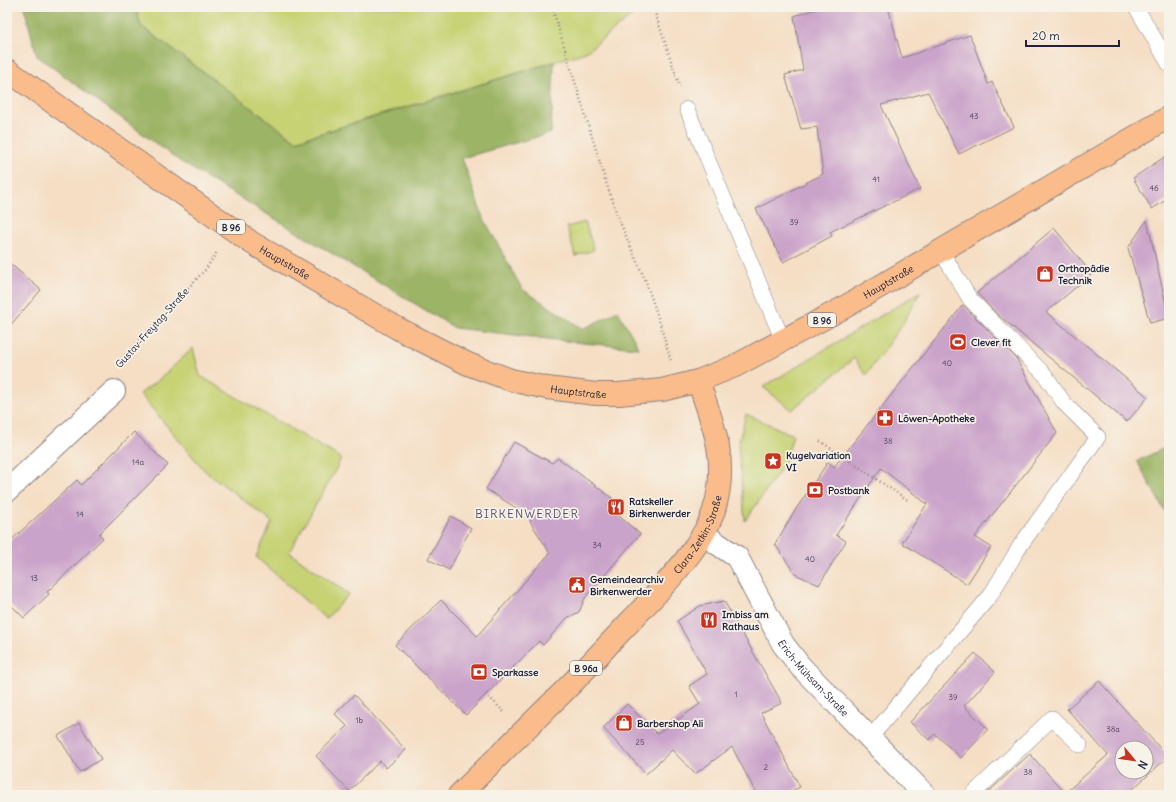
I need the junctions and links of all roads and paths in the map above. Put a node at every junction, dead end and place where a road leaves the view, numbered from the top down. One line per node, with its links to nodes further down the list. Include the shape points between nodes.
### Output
1 (552, 7): 11 (path, via 619,220)
2 (653, 7): 6 (path)
3 (1136, 7): 4 (lane)
4 (1169, 64)
5 (7, 70): 8 (main road, Hauptstraße / B 96)
6 (687, 109): 10 (lane)
7 (1169, 117): 9 (main road, Hauptstraße / B 96)
8 (233, 229): 11 (main road, Hauptstraße / B 96, via 252,243 397,328 486,371 524,383 584,393 619,394 662,390); 12 (path, Gustav-Freytag-Straße, via 205,270 114,367)
9 (941, 251): 10 (main road, Hauptstraße / B 96); 17 (lane, via 970,299 1045,375 1064,403 1098,437 1020,546 990,596)
10 (783, 341): 11 (main road, Hauptstraße / B 96, via 735,366)
11 (688, 384): 16 (main road, Clara-Zetkin-Straße / B 96a, via 713,420 721,465 714,511)
12 (114, 391): 14 (street)
13 (820, 441): 15 (path)
14 (7, 491)
15 (909, 501)
16 (703, 534): 17 (street, Erich-Mühsam-Straße, via 737,557 783,644 800,666); 19 (main road, Clara-Zetkin-Straße / B 96a, via 653,598)
17 (869, 738): 20 (street, Erich-Mühsam-Straße)
18 (1080, 745): 21 (lane, via 1052,718)
19 (459, 795)
20 (925, 795)
21 (972, 795)

